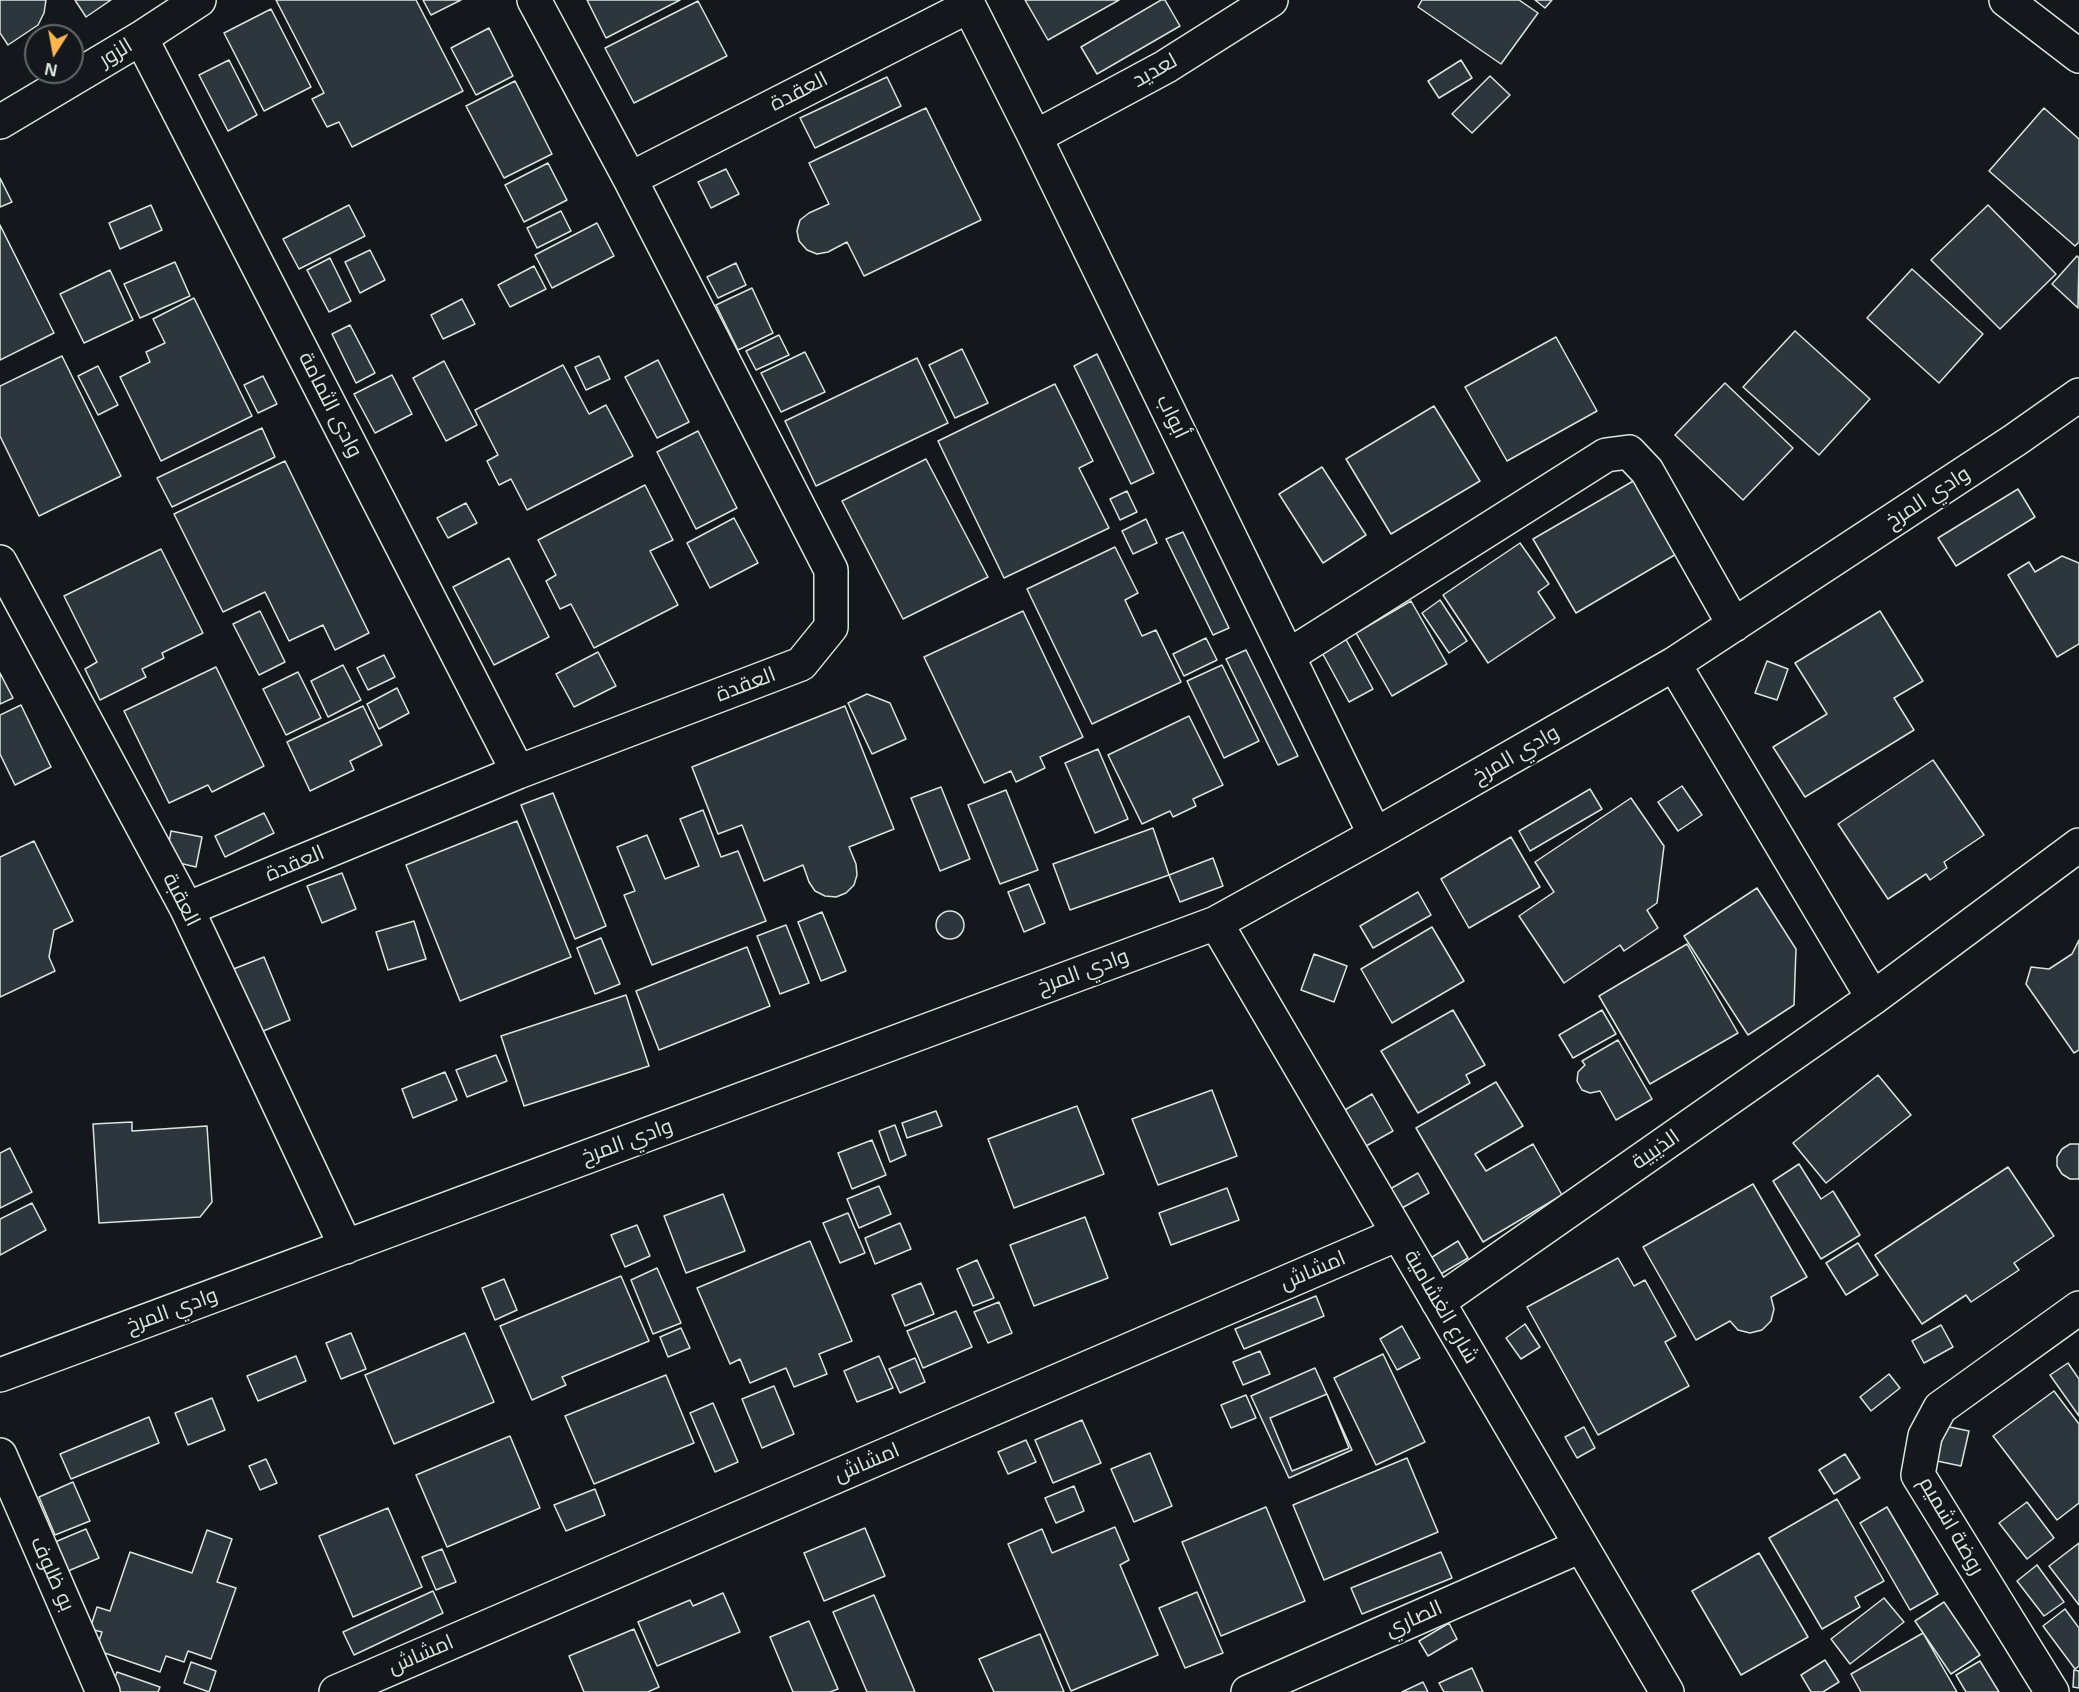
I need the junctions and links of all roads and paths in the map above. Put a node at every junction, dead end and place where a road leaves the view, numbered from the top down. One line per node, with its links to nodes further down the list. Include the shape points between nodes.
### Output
1 (200, 0): 6 (street, الزور)
2 (534, 0): 10 (street, العقدة)
3 (1271, 0): 9 (street, لعديد, via 1165,67)
4 (2006, 0): 7 (street)
5 (967, 3): 9 (street, أبواب); 10 (street, العقدة)
6 (141, 38): 8 (street, الزور); 16 (street, وادى الثمامة)
7 (2079, 56)
8 (0, 122)
9 (1035, 136): 14 (street, أبواب)
10 (630, 179): 16 (street, العقدة, via 831,570 831,627 801,664)
11 (2079, 395): 13 (street, وادي المرخ)
12 (0, 562): 19 (street, العقبة)
13 (1734, 625): 14 (street, via 1647,471 1629,452 1606,455); 15 (street, وادي المرخ)
14 (1288, 656): 17 (street, أبواب)
15 (1674, 664): 17 (street, وادي المرخ); 21 (street)
16 (518, 771): 19 (street, العقدة)
17 (1375, 836): 20 (street, وادي المرخ)
18 (2079, 845): 21 (street, الذيبية)
19 (187, 909): 23 (street, العقبة)
20 (1216, 923): 22 (street, شارع الغشامية); 23 (street, وادي المرخ)
21 (1873, 998): 24 (street, الذيبية)
22 (1398, 1234): 24 (street, شارع الغشامية); 30 (street, امشاش)
23 (346, 1247): 26 (street, وادي المرخ)
24 (1438, 1302): 28 (street, شارع الغشامية)
25 (2079, 1308): 33 (street, روضة اشميم, via 1940,1408 1925,1436 1918,1475)
26 (0, 1375)
27 (0, 1455): 29 (street, بو ظلوف)
28 (1581, 1546): 31 (street, الصاري); 32 (street, شارع الغشامية)
29 (104, 1692)
30 (336, 1692)
31 (1248, 1692)
32 (1667, 1692)
33 (2052, 1692)

